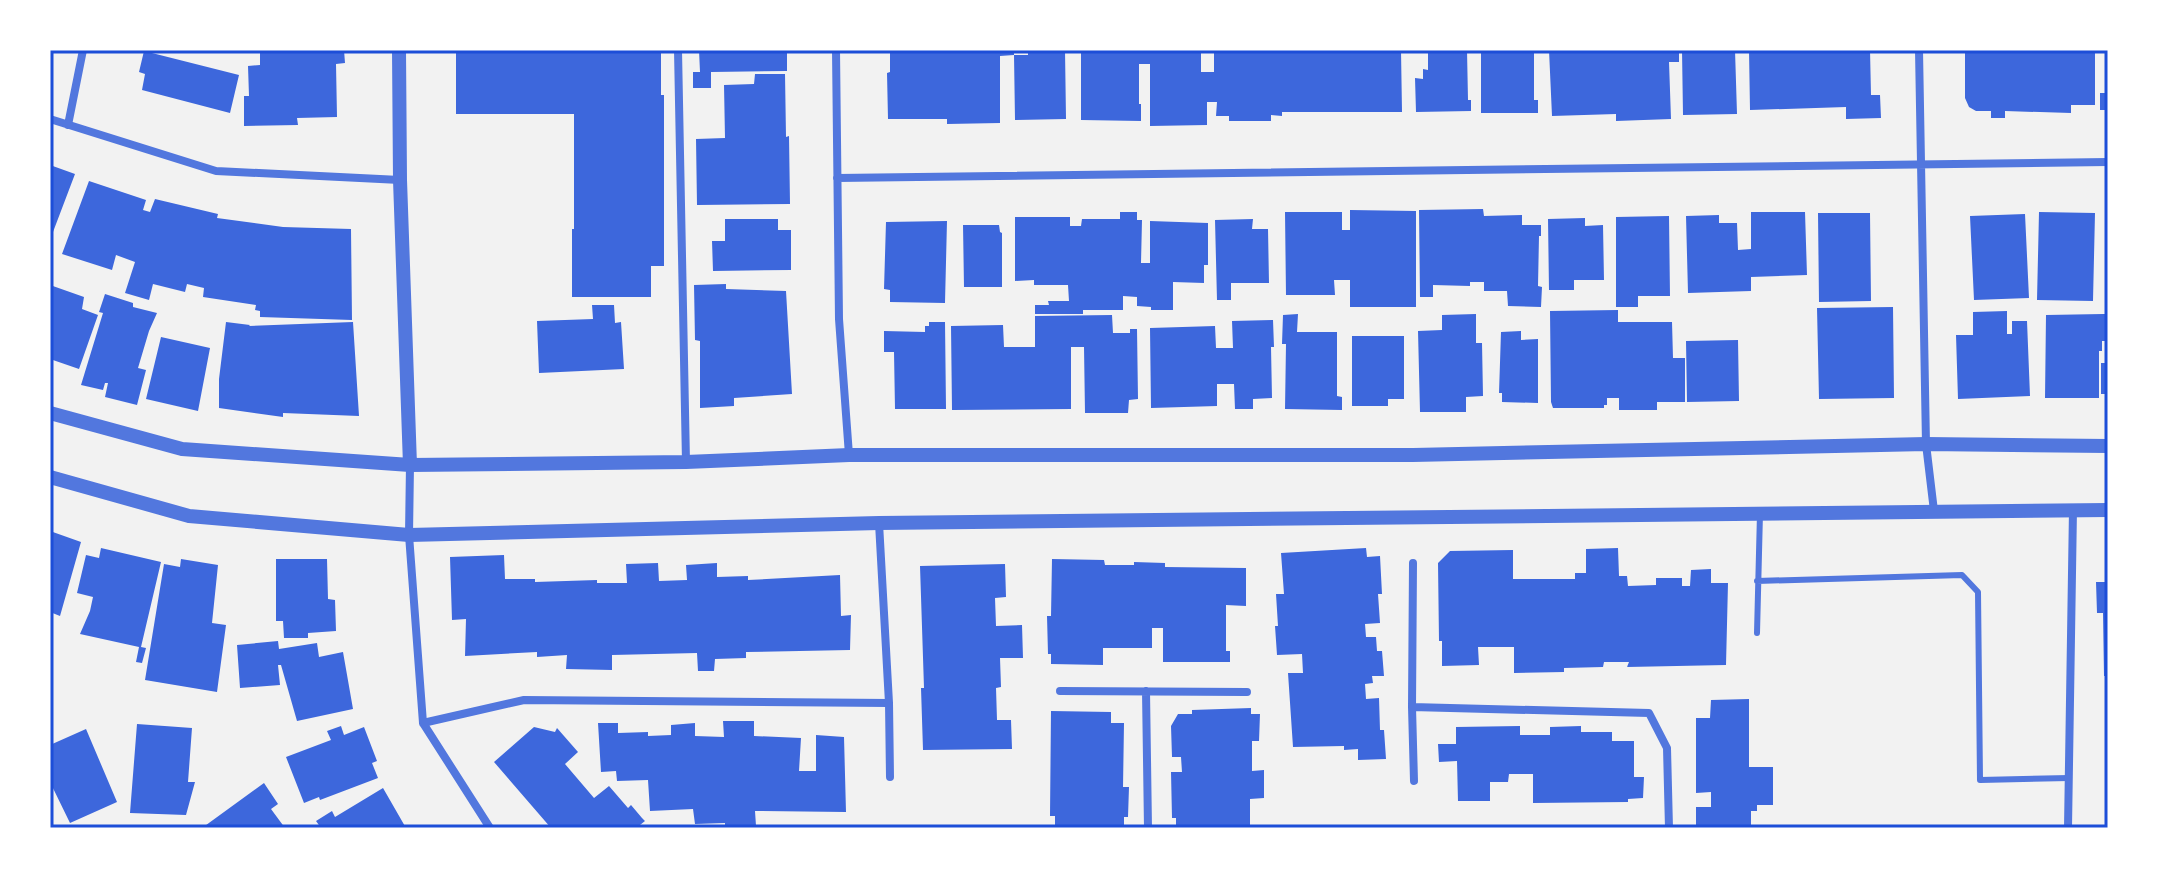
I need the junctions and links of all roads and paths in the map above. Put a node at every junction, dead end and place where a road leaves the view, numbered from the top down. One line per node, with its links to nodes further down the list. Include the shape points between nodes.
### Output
1 (83, 50): 7 (street)
2 (399, 50): 11 (street)
3 (678, 50): 16 (street)
4 (836, 50): 10 (street)
5 (1919, 50): 9 (street)
6 (50, 119): 7 (street)
7 (68, 125): 11 (street, via 216,171)
8 (2108, 162): 9 (street)
9 (1921, 165): 10 (street); 13 (street)
10 (837, 178): 15 (street, via 839,319)
11 (400, 180): 17 (street)
12 (50, 413): 17 (street, via 182,449)
13 (1926, 444): 14 (street); 15 (street, via 1413,455); 21 (street)
14 (2108, 446)
15 (849, 455): 16 (street)
16 (686, 462): 17 (street)
17 (410, 465): 24 (street)
18 (50, 477): 24 (street, via 189,516)
19 (2073, 509): 20 (street); 21 (street); 35 (street)
20 (2108, 510)
21 (1934, 511): 22 (street)
22 (1760, 513): 23 (street); 26 (lane)
23 (879, 523): 24 (street); 31 (street)
24 (409, 535): 33 (street)
25 (1413, 563): 32 (street)
26 (1757, 581): 27 (lane); 35 (lane, via 1962,575 1978,592 1980,780)
27 (1757, 633)
28 (1060, 691): 29 (street)
29 (1146, 691): 30 (street); 38 (street)
30 (1247, 692)
31 (889, 703): 33 (street, via 524,700); 34 (street)
32 (1412, 707): 36 (street); 39 (street, via 1649,713 1667,748)
33 (423, 723): 37 (street)
34 (890, 777)
35 (2069, 778): 40 (street)
36 (1414, 781)
37 (490, 828)
38 (1148, 828)
39 (1669, 828)
40 (2068, 828)

